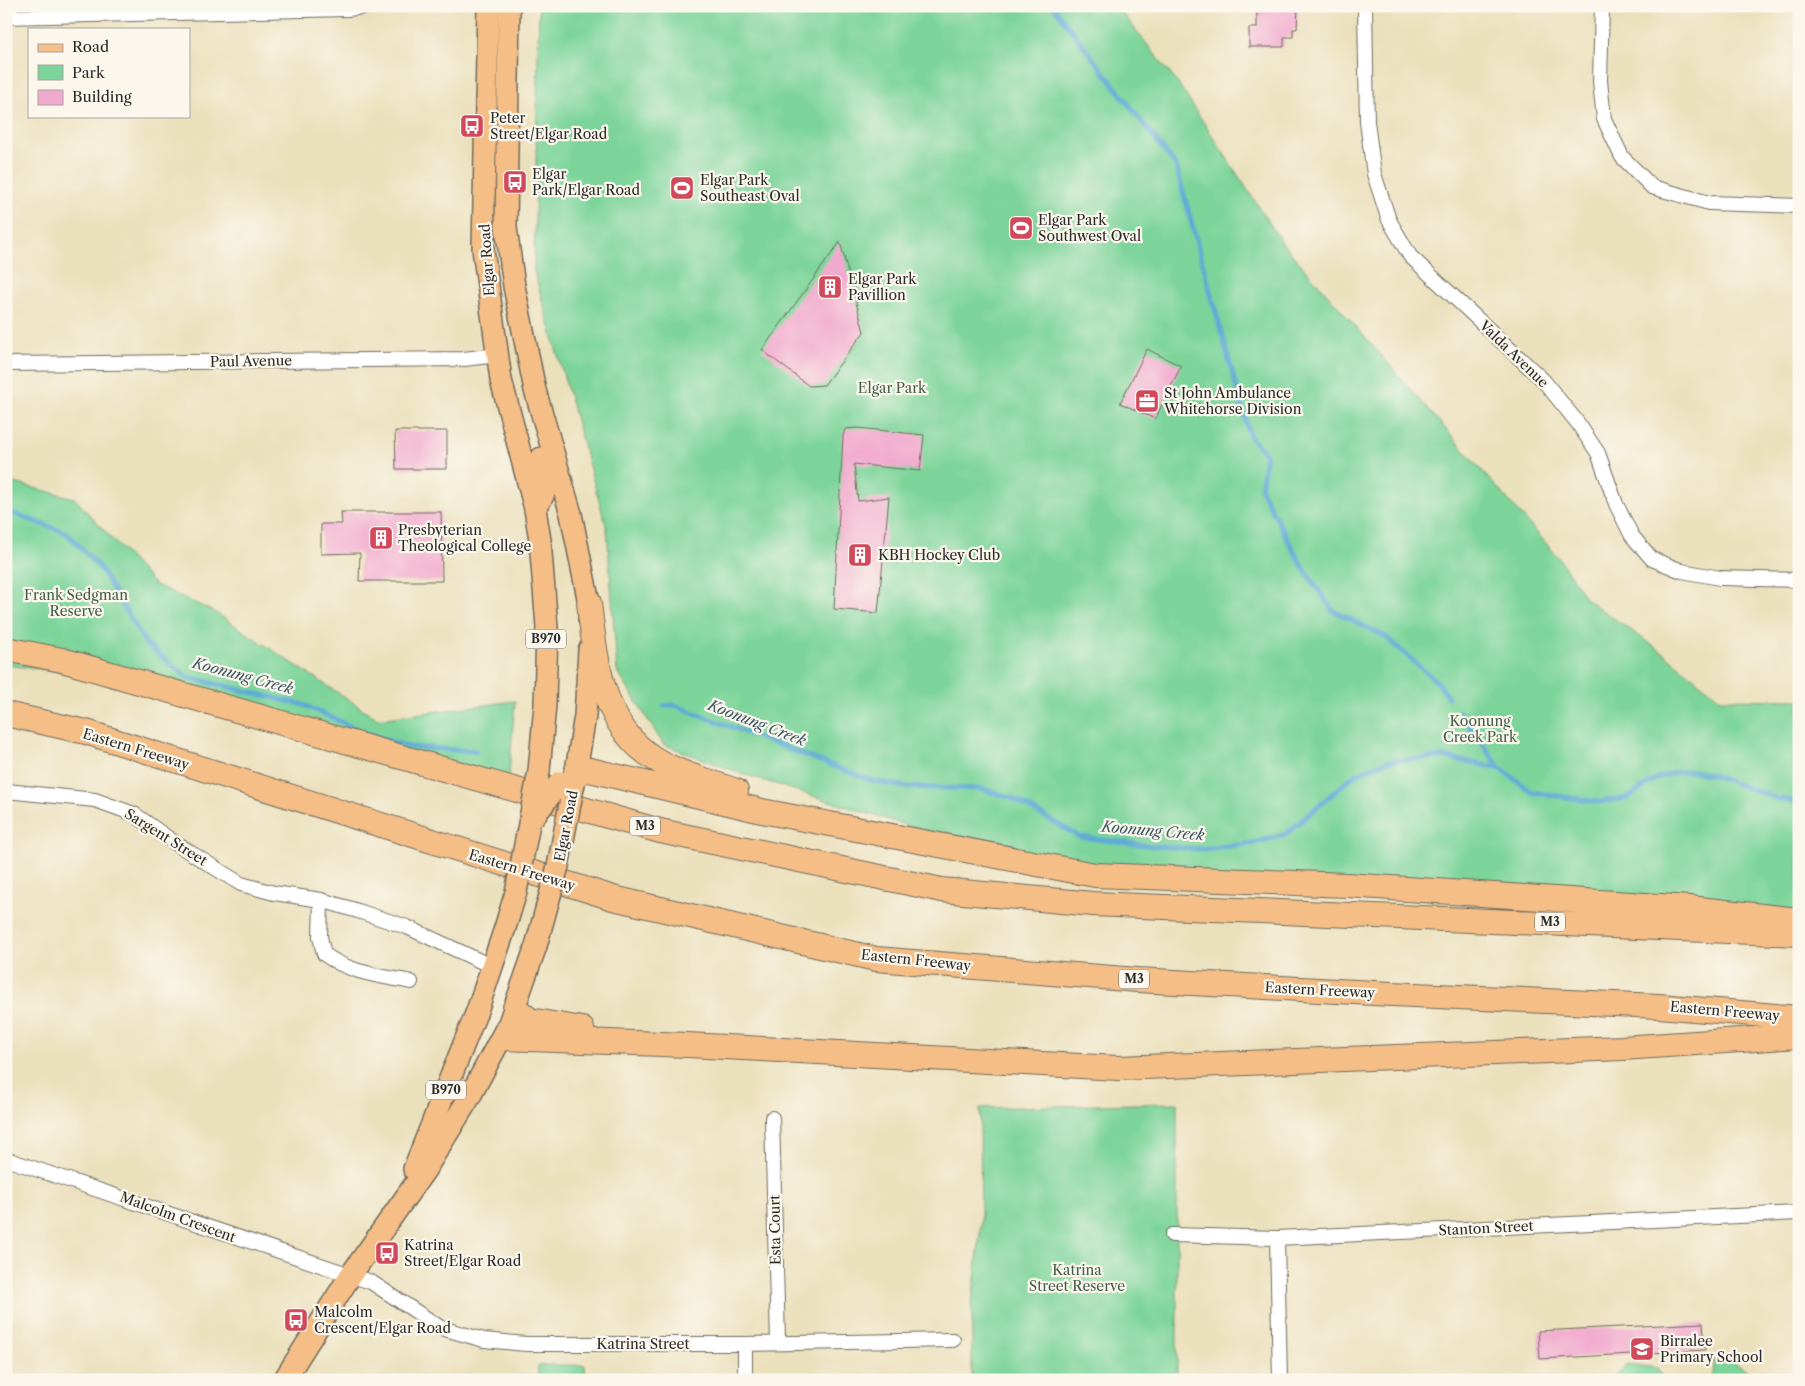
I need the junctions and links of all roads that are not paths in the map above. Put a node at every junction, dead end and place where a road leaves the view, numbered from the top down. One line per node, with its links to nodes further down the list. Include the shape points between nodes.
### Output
1 (369, 6): 6 (street)
2 (488, 6): 11 (main road, Elgar Road / B970, via 484,249)
3 (508, 6): 10 (main road, Elgar Road / B970, via 506,227 514,286)
4 (1365, 6): 16 (street, Valda Avenue, via 1367,122 1374,174 1389,220 1410,256 1543,380 1577,422 1598,452 1616,504 1632,536 1652,559 1682,570 1720,578)
5 (1602, 6): 9 (street, via 1600,81 1604,119 1622,157 1652,187 1710,203)
6 (268, 9): 7 (street)
7 (65, 11): 8 (street)
8 (6, 17)
9 (1799, 206)
10 (526, 338): 11 (main road); 12 (main road, Elgar Road / B970)
11 (496, 355): 12 (main road); 13 (street, Paul Avenue, via 475,358); 15 (main road, Elgar Road / B970)
12 (530, 360): 14 (main road, Elgar Road / B970)
13 (6, 364)
14 (540, 410): 15 (main road, Elgar Road, via 538,447 547,485 546,493); 17 (main road, Elgar Road / B970, via 571,514)
15 (535, 509): 23 (main road, Elgar Road / B970, bridge, via 547,627 545,705)
16 (1799, 580)
17 (589, 603): 20 (main road, Elgar Road / B970, via 589,679 584,728); 22 (highway, via 601,684 616,717 640,748 673,768)
18 (6, 649): 26 (highway, M3, via 62,660 660,830 942,890 1093,904)
19 (6, 714): 30 (highway, Eastern Freeway / M3, via 86,732 614,898 876,959 1148,980 1659,1006)
20 (570, 779): 22 (highway, via 590,770); 23 (main road, bridge); 29 (main road, Elgar Road / B970, bridge, via 558,866)
21 (6, 791): 24 (street, Sargent Street, via 95,800 134,814 241,884)
22 (804, 817): 25 (highway, via 1095,875 1347,885 1690,908)
23 (530, 822): 27 (main road, Elgar Road / B970, bridge, via 516,892)
24 (322, 900): 27 (street, Sargent Street, via 407,927); 28 (street, via 320,937 324,954 338,964 360,972)
25 (1799, 920)
26 (1799, 934)
27 (493, 967): 29 (main road); 36 (main road, Elgar Road / B970, via 444,1094)
28 (411, 982)
29 (515, 1008): 32 (main road, Elgar Road / B970); 33 (highway, via 526,1018 542,1022)
30 (1799, 1018)
31 (1799, 1036): 33 (highway, via 1622,1048 1118,1068)
32 (503, 1038): 33 (highway); 36 (main road, Elgar Road / B970, via 442,1143)
33 (688, 1045)
34 (772, 1118): 42 (street, Esta Court)
35 (6, 1160): 40 (street, Malcolm Crescent)
36 (394, 1210): 40 (main road, Elgar Road / B970)
37 (1799, 1213): 39 (street, Stanton Street)
38 (1172, 1235): 39 (street, Stanton Street)
39 (1278, 1238): 46 (street)
40 (350, 1276): 43 (street, Katrina Street, via 372,1282 441,1328 484,1340 526,1344); 44 (main road, Elgar Road / B970)
41 (953, 1340): 42 (street, Katrina Street)
42 (778, 1342): 43 (street, Katrina Street)
43 (745, 1344): 45 (street)
44 (284, 1380)
45 (745, 1380)
46 (1280, 1380)

